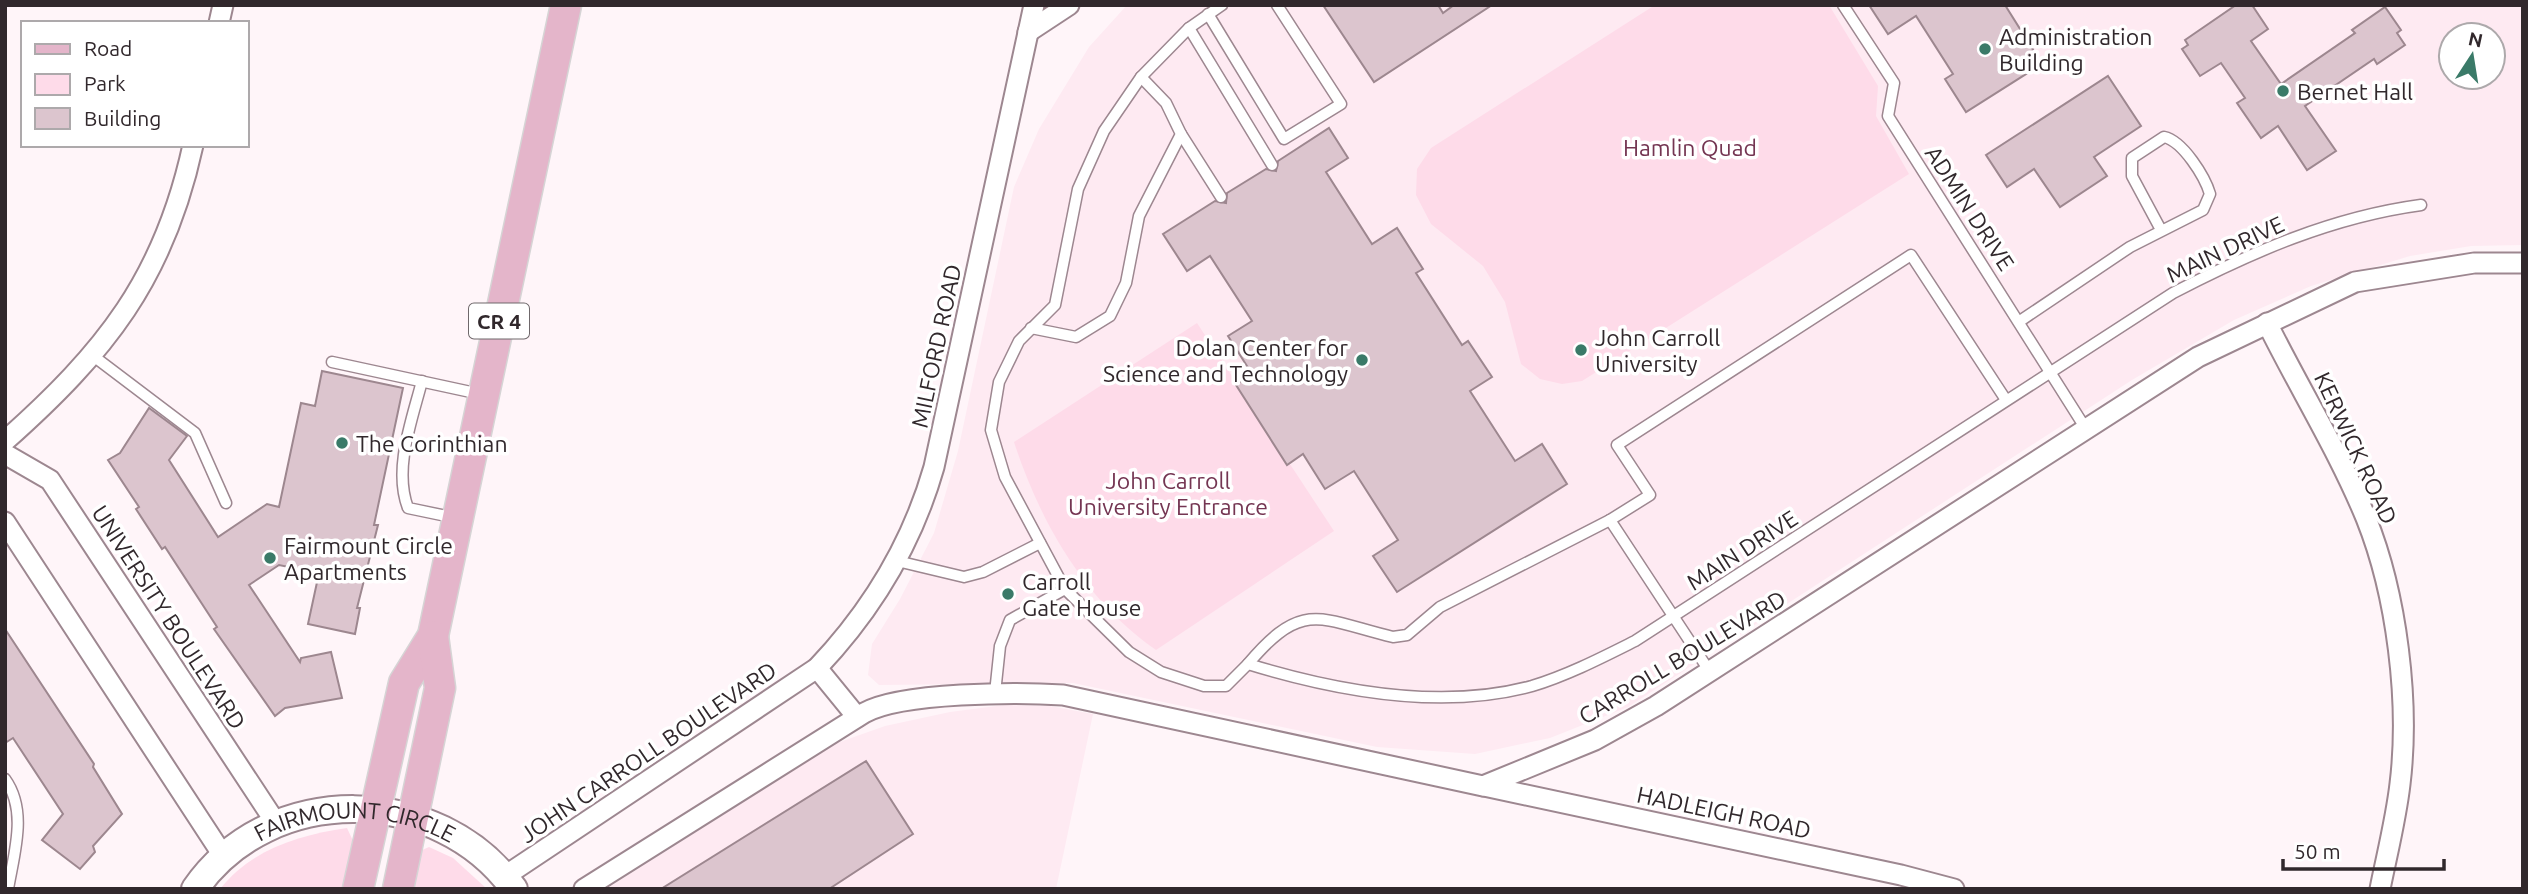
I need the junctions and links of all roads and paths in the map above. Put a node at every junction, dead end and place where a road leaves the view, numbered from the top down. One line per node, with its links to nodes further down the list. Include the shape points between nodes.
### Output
1 (566, 5): 25 (main road, CR 4)
2 (1034, 5): 9 (street, MILFORD ROAD)
3 (1069, 5): 9 (street)
4 (1222, 5): 7 (lane)
5 (1278, 5): 7 (lane, via 1341,104 1284,139)
6 (1843, 5): 18 (lane, ADMIN DRIVE, via 1894,83 1888,116)
7 (1209, 14): 8 (lane)
8 (1189, 28): 10 (lane); 13 (lane)
9 (1028, 32): 35 (street, MILFORD ROAD, via 941,439 919,513)
10 (1140, 77): 11 (lane, via 1166,103); 20 (lane, via 1104,131 1078,189 1055,305)
11 (1181, 134): 14 (lane); 20 (lane, via 1139,216 1126,283 1110,316 1076,337)
12 (193, 147): 21 (street, via 183,193 160,253 117,327)
13 (1272, 165)
14 (1221, 197)
15 (2421, 205): 23 (lane, MAIN DRIVE, via 2341,221 2254,252 2173,293)
16 (2161, 230): 16 (lane, via 2203,210 2210,194 2178,144 2164,137 2132,158 2130,167); 18 (lane)
17 (2523, 263): 19 (street, CARROLL BOULEVARD, via 2474,263 2355,282)
18 (2020, 321): 23 (lane, ADMIN DRIVE)
19 (2267, 323): 27 (street, CARROLL BOULEVARD, via 2198,357); 57 (street, KERWICK ROAD, via 2366,518 2385,584 2398,657 2403,726 2400,785)
20 (1031, 328): 34 (lane, via 1018,341 999,382 991,430 1005,477)
21 (92, 355): 28 (street); 30 (lane, via 195,433)
22 (332, 362): 24 (lane)
23 (2051, 371): 26 (lane, MAIN DRIVE); 27 (lane, ADMIN DRIVE)
24 (422, 381): 25 (lane); 31 (lane, via 401,490 408,508)
25 (484, 394): 31 (main road, CR 4)
26 (2007, 400): 32 (lane, via 1910,255 1617,445 1650,495); 37 (lane, MAIN DRIVE)
27 (2086, 429): 41 (street, CARROLL BOULEVARD)
28 (5, 441)
29 (5, 454): 48 (street, UNIVERSITY BOULEVARD, via 50,480)
30 (226, 503)
31 (458, 518): 38 (main road, CR 4)
32 (1610, 520): 37 (lane); 39 (lane, via 1440,607 1407,635 1393,638 1306,618 1269,639)
33 (5, 522): 49 (street)
34 (1040, 543): 35 (lane, via 964,577); 36 (lane)
35 (897, 561): 40 (street, MILFORD ROAD, via 866,611)
36 (1065, 589): 39 (lane, via 1129,652 1161,672 1204,686 1226,685); 42 (lane, via 1010,620 1000,646)
37 (1673, 617): 39 (lane, MAIN DRIVE, via 1576,671 1530,686 1484,693 1434,698 1297,679); 41 (lane)
38 (433, 636): 46 (main road, CR 4, via 404,683); 47 (main road, CR 4, via 440,688)
39 (1248, 664)
40 (817, 668): 43 (street); 50 (street, JOHN CARROLL BOULEVARD)
41 (1710, 673): 45 (street, CARROLL BOULEVARD, via 1604,735)
42 (995, 693): 43 (street, via 888,704); 45 (street, via 1084,698)
43 (857, 717): 55 (street)
44 (5, 779): 51 (lane, via 18,816)
45 (1483, 786): 56 (street, HADLEIGH ROAD)
46 (376, 810): 47 (main road, FAIRMOUNT CIRCLE); 48 (main road, FAIRMOUNT CIRCLE, via 331,809); 53 (main road, CR 4)
47 (412, 816): 50 (main road, FAIRMOUNT CIRCLE, via 460,838); 54 (main road, CR 4)
48 (276, 824): 49 (main road, FAIRMOUNT CIRCLE)
49 (223, 857): 52 (main road, FAIRMOUNT CIRCLE)
50 (510, 882)
51 (8, 889)
52 (195, 889)
53 (359, 889)
54 (398, 889)
55 (584, 889)
56 (1954, 889)
57 (2379, 889)

